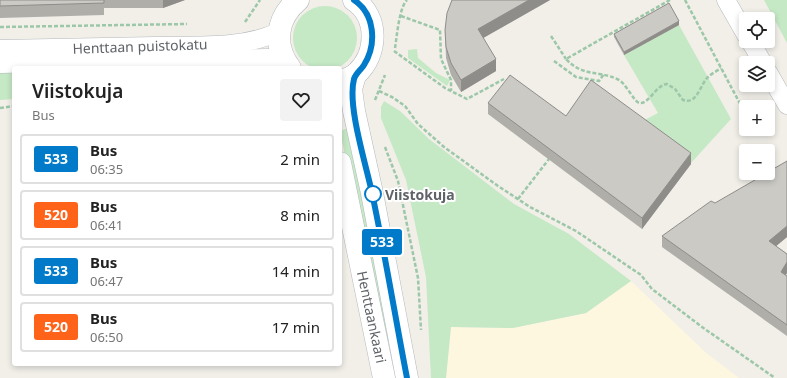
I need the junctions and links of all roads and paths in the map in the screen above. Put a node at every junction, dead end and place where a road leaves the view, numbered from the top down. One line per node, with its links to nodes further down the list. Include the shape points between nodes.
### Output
1 (260, 0): 9 (path)
2 (298, 0): 11 (main road, via 283,16)
3 (670, 0): 16 (path)
4 (685, 0): 20 (path)
5 (726, 0): 10 (street)
6 (405, 1): 8 (path)
7 (362, 3): 23 (main road, via 370,20 373,43 364,66)
8 (400, 16): 14 (path); 27 (path, via 440,30 441,59 451,80)
9 (245, 22)
10 (739, 23)
11 (278, 32): 13 (street, Henttaan puistokatu, via 245,41 207,44); 19 (main road, via 279,46)
12 (551, 36): 16 (path)
13 (0, 49)
14 (394, 51): 15 (path); 27 (path)
15 (392, 57)
16 (566, 58): 22 (path, via 574,67)
17 (554, 61): 22 (path, via 576,77 599,80)
18 (0, 64): 19 (street, Henttaan puistokatu, via 260,58)
19 (287, 64)
20 (722, 68): 22 (path, via 708,77 694,98 686,101 667,84 658,88 644,102 636,102 627,86 619,79); 28 (path)
21 (386, 70): 26 (path)
22 (604, 74)
23 (348, 79): 39 (main road, Henttaankaari)
24 (504, 79): 27 (path, via 467,99)
25 (775, 84): 30 (street)
26 (379, 91): 29 (path); 36 (path, via 405,106 418,124 444,147)
27 (451, 91)
28 (739, 101)
29 (373, 103)
30 (787, 105)
31 (12, 106): 32 (path)
32 (0, 108)
33 (384, 144): 37 (path, via 398,181 418,278)
34 (549, 159): 36 (path)
35 (342, 173): 38 (main road, Henttaankaari)
36 (518, 199): 40 (path, via 576,231 641,275 652,290)
37 (422, 332)
38 (384, 378)
39 (407, 378)
40 (775, 378)

